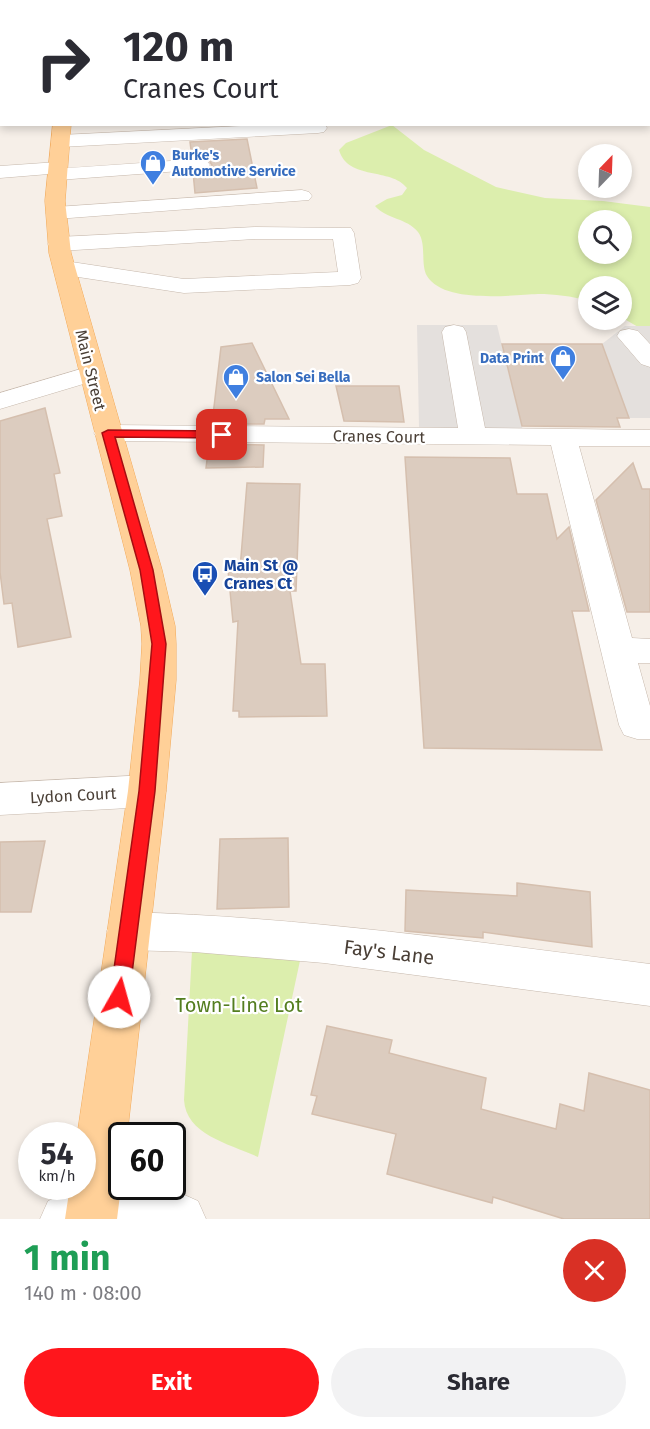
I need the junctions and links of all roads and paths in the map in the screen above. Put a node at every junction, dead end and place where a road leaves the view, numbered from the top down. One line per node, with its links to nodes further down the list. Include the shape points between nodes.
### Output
1 (317, 126): 2 (street)
2 (149, 130): 3 (street)
3 (61, 133): 5 (main road, Main Street)
4 (200, 165): 5 (street)
5 (58, 171): 6 (street); 8 (main road, Main Street)
6 (0, 172)
7 (302, 196): 8 (street)
8 (56, 213): 9 (main road, Main Street)
9 (59, 244): 10 (main road, Main Street); 10 (street, via 255,233 343,233 350,278 184,286)
10 (65, 268): 14 (main road, Main Street)
11 (454, 332): 17 (street)
12 (629, 336): 13 (street)
13 (650, 359)
14 (91, 374): 15 (street); 16 (main road, Main Street)
15 (0, 400)
16 (108, 433): 17 (street, Cranes Court); 22 (main road, Main Street, via 158,626 158,680)
17 (473, 437): 18 (street, Cranes Court)
18 (563, 438): 19 (street, Cranes Court); 20 (street)
19 (650, 438)
20 (634, 651): 21 (street, via 637,725)
21 (650, 725)
22 (147, 791): 23 (street, Lydon Court); 24 (main road, Main Street)
23 (0, 799)
24 (128, 931): 25 (street, Fay's Lane, via 284,938); 26 (main road, Main Street)
25 (650, 985)
26 (82, 1218): 27 (street, via 138,1215)
27 (180, 1219)

